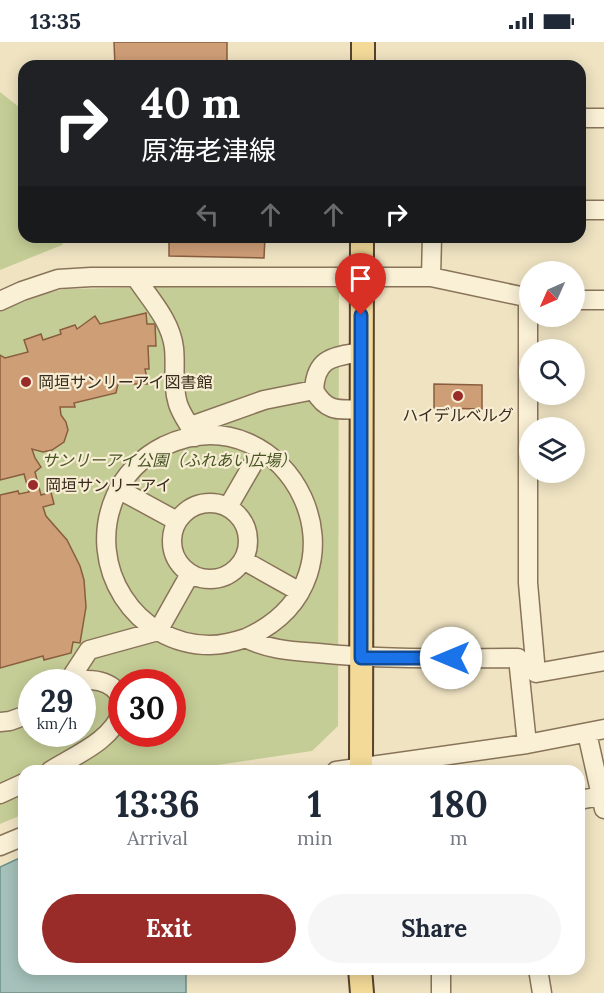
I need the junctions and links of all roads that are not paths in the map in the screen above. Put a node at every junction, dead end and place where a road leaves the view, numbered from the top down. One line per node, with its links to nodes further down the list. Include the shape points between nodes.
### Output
1 (363, 42): 2 (main road)
2 (363, 60)
3 (586, 118): 4 (street)
4 (604, 118)
5 (586, 210): 6 (street)
6 (604, 210)
7 (362, 243): 11 (main road)
8 (432, 243): 9 (street)
9 (431, 277): 11 (street); 12 (street)
10 (136, 278): 11 (street); 15 (street, via 58,279); 20 (street, via 171,334 174,389 182,415)
11 (361, 278): 17 (main road)
12 (519, 296)
13 (585, 300): 14 (street)
14 (604, 300)
15 (0, 301)
16 (529, 327): 31 (street, via 528,583 536,673)
17 (361, 352): 18 (street, via 323,363 315,377); 19 (main road)
18 (314, 390): 19 (street, via 320,400 333,408); 20 (street, via 264,400)
19 (361, 409): 30 (main road)
20 (193, 431): 21 (street); 22 (street, via 138,464)
21 (261, 450): 23 (street); 27 (street, via 297,484 310,513 314,546)
22 (118, 489): 24 (street); 28 (street, via 106,528 109,568 127,605)
23 (228, 507): 24 (street, via 200,504); 25 (street, via 243,521 246,531)
24 (177, 521): 26 (street, via 171,544 174,555)
25 (243, 560): 26 (street, via 219,578); 27 (street)
26 (190, 574): 28 (street)
27 (300, 592): 29 (street, via 272,625)
28 (158, 632): 29 (street, via 211,645); 32 (street, via 89,650)
29 (246, 638): 30 (street, via 276,648)
30 (361, 658): 37 (street, via 518,658); 39 (main road)
31 (604, 661)
32 (77, 669)
33 (18, 719): 34 (street)
34 (0, 722)
35 (596, 731): 37 (street); 44 (street)
36 (108, 733): 38 (street)
37 (527, 744): 40 (street)
38 (59, 765)
39 (361, 765)
40 (388, 765)
41 (18, 786): 42 (street)
42 (0, 794)
43 (585, 800): 44 (street)
44 (603, 802)
45 (18, 838): 46 (street)
46 (0, 846)
47 (360, 975): 50 (main road)
48 (441, 975): 51 (street)
49 (539, 975): 52 (street)
50 (362, 993)
51 (441, 993)
52 (542, 993)

